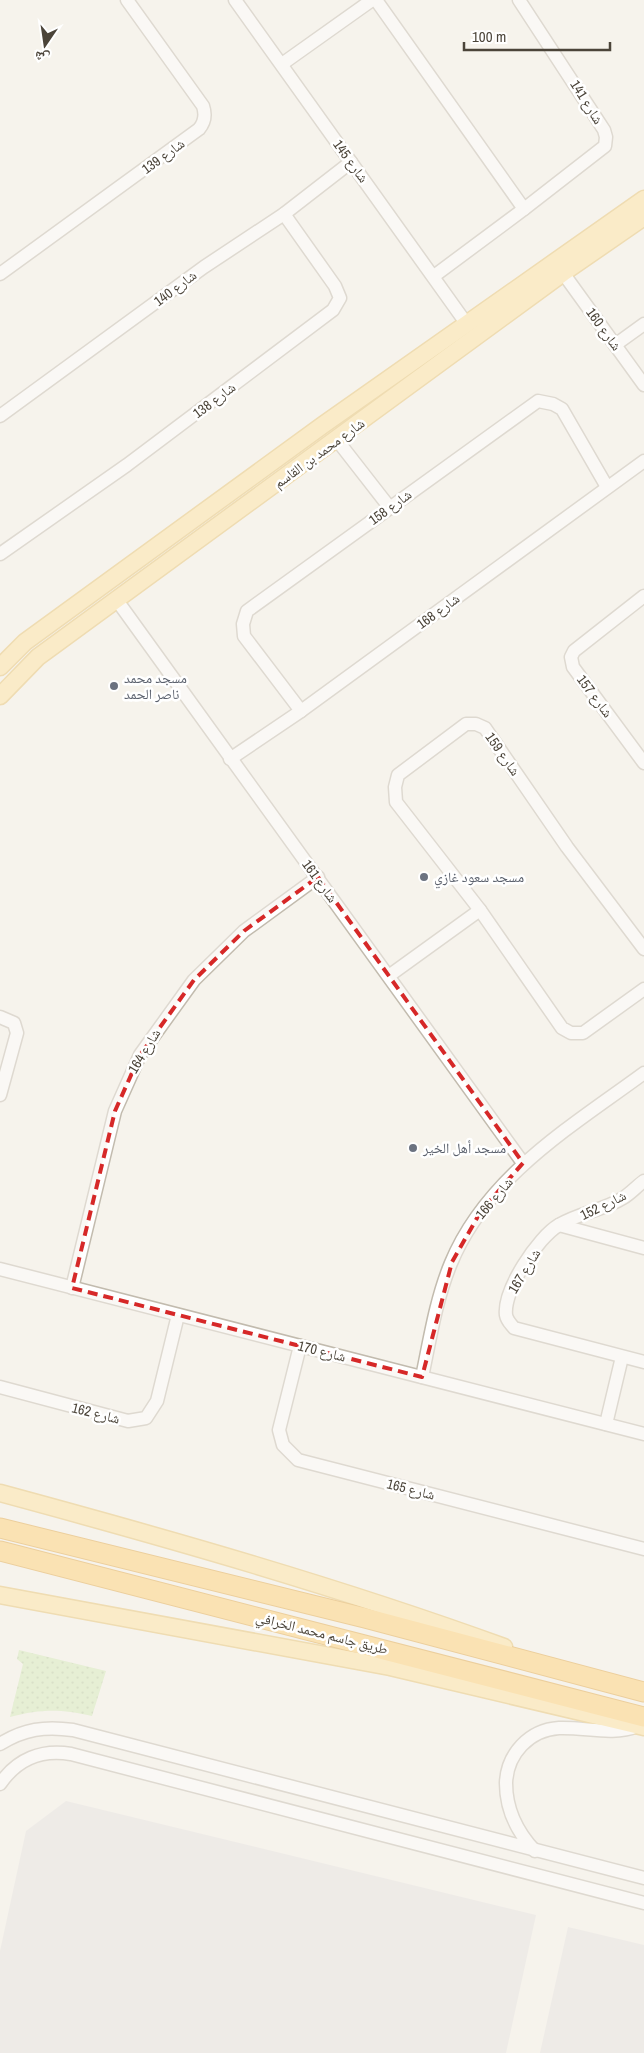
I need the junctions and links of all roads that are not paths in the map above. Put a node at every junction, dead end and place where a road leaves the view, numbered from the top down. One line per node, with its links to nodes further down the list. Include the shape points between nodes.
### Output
1 (127, 0): 13 (street, شارع 139, via 203,106 204,124)
2 (235, 0): 6 (street, شارع 145)
3 (372, 0): 6 (street)
4 (376, 0): 9 (street)
5 (519, 0): 9 (street, شارع 141, via 564,66 606,137 601,151)
6 (282, 64): 7 (street, شارع 145)
7 (351, 162): 10 (street, شارع 140); 14 (street, شارع 145)
8 (644, 199): 15 (main road, شارع محمد بن القاسم)
9 (524, 209): 14 (street, شارع 141)
10 (284, 214): 19 (street, شارع 140, via 204,267); 24 (street, شارع 138, via 335,286 340,298 333,310 128,464)
11 (644, 217): 12 (main road, شارع محمد بن القاسم)
12 (563, 273): 17 (street, شارع 160); 20 (main road, شارع محمد بن القاسم)
13 (0, 274)
14 (434, 276): 15 (street, شارع 145)
15 (466, 323): 27 (main road, شارع محمد بن القاسم, via 24,642)
16 (644, 324): 17 (street)
17 (615, 345): 18 (street, شارع 160)
18 (644, 385)
19 (0, 416)
20 (337, 440): 23 (street); 26 (main road, شارع محمد بن القاسم)
21 (644, 461): 22 (street, شارع 168)
22 (607, 487): 23 (street, 158 شارع, via 562,409 538,401); 29 (street, شارع 168)
23 (390, 508): 29 (street, 158 شارع, via 247,611 242,624 244,636)
24 (0, 554)
25 (644, 596): 31 (street, شارع 157, via 574,651 571,657 573,667)
26 (116, 599): 28 (main road, شارع محمد بن القاسم, via 38,657); 30 (street, شارع 161)
27 (0, 668)
28 (0, 696)
29 (301, 711): 30 (street, شارع 168)
30 (230, 759): 32 (street, شارع 161)
31 (644, 763)
32 (318, 877): 35 (street, شارع 161); 45 (street, شارع 164, via 244,931 194,980 140,1055 115,1110)
33 (480, 910): 34 (street, شارع 159, via 396,802 398,775 466,724 485,728 567,847); 35 (street); 36 (street, شارع 159, via 562,1028 571,1033 583,1033)
34 (644, 949)
35 (390, 975): 40 (street, شارع 161)
36 (644, 989)
37 (0, 1016): 39 (street, via 14,1023 16,1032)
38 (644, 1073): 40 (street, شارع 166)
39 (0, 1095)
40 (523, 1163): 50 (street, شارع 166, via 481,1211 452,1262 438,1301)
41 (644, 1180): 42 (street, شارع 152, via 623,1198)
42 (559, 1225): 43 (street); 48 (street, شارع 167, via 547,1234 516,1281 507,1300 507,1320 514,1328)
43 (644, 1248)
44 (0, 1269): 45 (street, شارع 170)
45 (72, 1288): 46 (street, شارع 170)
46 (178, 1315): 47 (street, شارع 170); 51 (street, شارع 162, via 157,1401 146,1418 128,1420)
47 (300, 1346): 50 (street, شارع 170); 56 (street, شارع 165, via 279,1430 283,1445 298,1460)
48 (622, 1357): 49 (street, شارع 167); 52 (street)
49 (644, 1362)
50 (422, 1377): 52 (street, شارع 170)
51 (0, 1387)
52 (606, 1424): 53 (street, شارع 170)
53 (644, 1434)
54 (0, 1493): 59 (main road, via 204,1548 416,1615)
55 (0, 1528): 59 (highway, طريق جاسم محمد الخرافي, via 365,1618)
56 (644, 1549)
57 (0, 1551): 61 (highway, طريق جاسم محمد الخرافي)
58 (0, 1594): 61 (main road, via 390,1666)
59 (591, 1679): 60 (highway, طريق جاسم محمد الخرافي)
60 (644, 1692)
61 (642, 1723): 68 (street, via 607,1732 546,1730 529,1739 515,1753 507,1778 508,1805 518,1830)
62 (0, 1744): 64 (street, via 35,1729 73,1730)
63 (0, 1784): 66 (street, via 26,1759 48,1752 65,1753)
64 (391, 1814): 65 (street); 66 (street)
65 (405, 1818): 67 (street); 68 (street)
66 (379, 1834): 67 (street)
67 (404, 1841): 70 (street)
68 (535, 1851): 69 (street)
69 (644, 1878)
70 (644, 1903)

